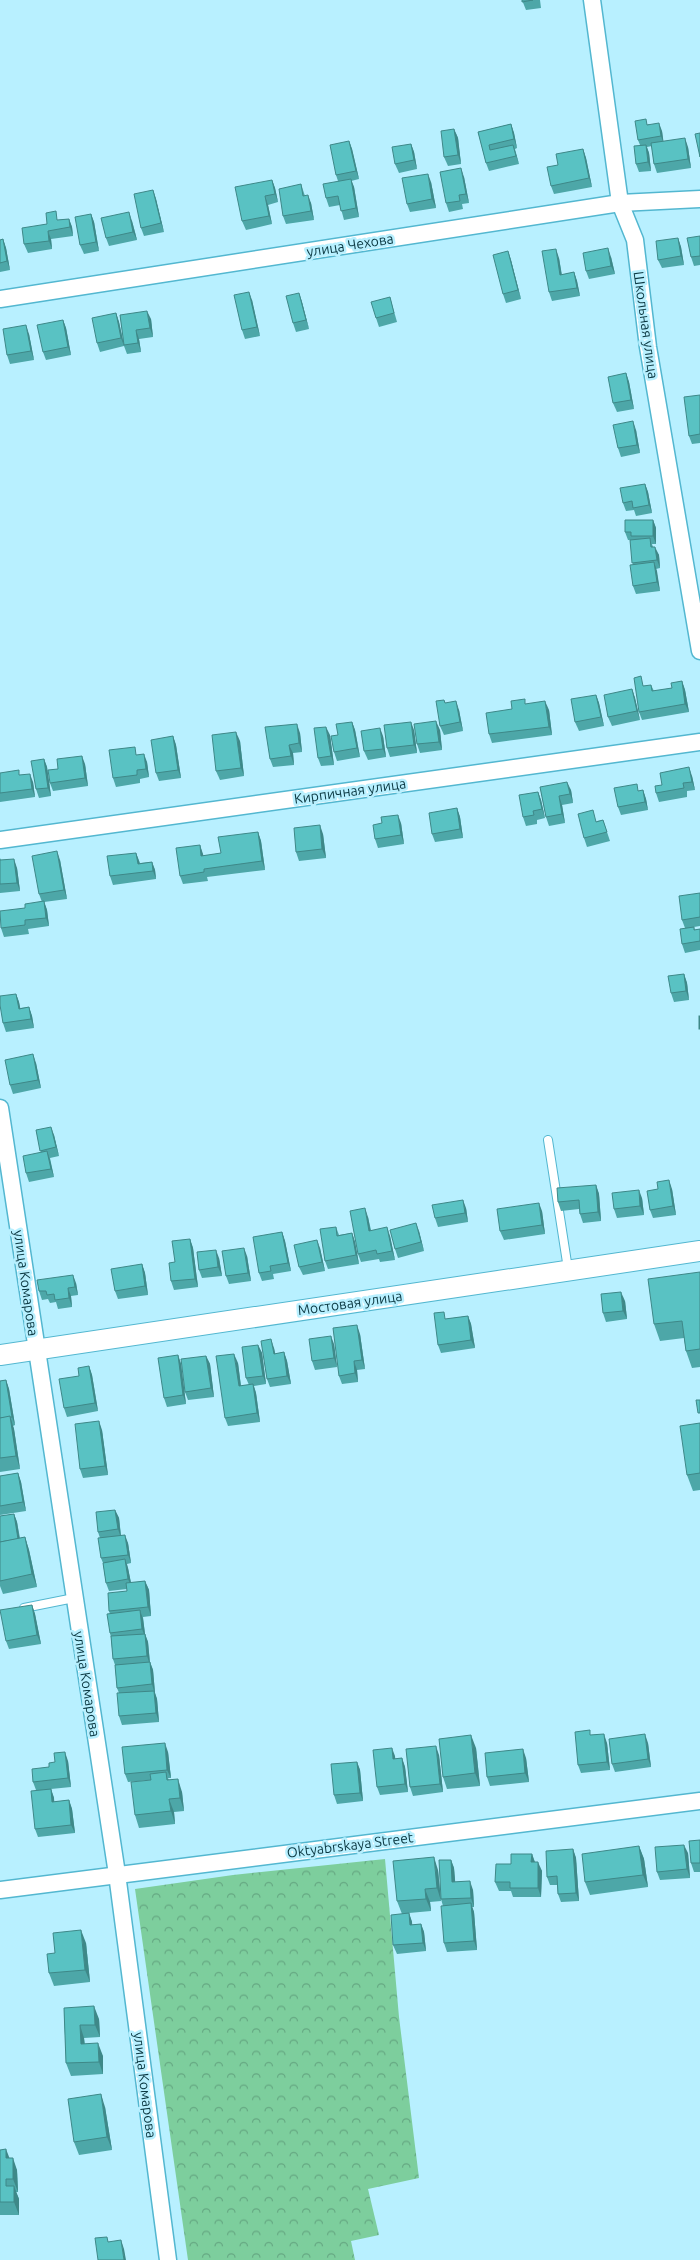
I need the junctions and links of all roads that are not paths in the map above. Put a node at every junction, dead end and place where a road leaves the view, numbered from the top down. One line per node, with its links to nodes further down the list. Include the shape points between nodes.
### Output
1 (592, 0): 3 (street, Школьная улица)
2 (700, 199): 3 (street, улица Чехова)
3 (620, 203): 4 (street, улица Чехова); 5 (street, Школьная улица, via 636,240 648,347)
4 (0, 300)
5 (700, 651)
6 (700, 742): 7 (street, Кирпичная улица)
7 (0, 840)
8 (0, 1108): 12 (street, улица Комарова)
9 (548, 1140): 11 (lane)
10 (700, 1251): 11 (street, Мостовая улица)
11 (568, 1270): 12 (street, Мостовая улица)
12 (35, 1350): 13 (street, Мостовая улица); 14 (street, улица Комарова)
13 (0, 1355)
14 (74, 1598): 15 (lane); 17 (street, улица Комарова)
15 (18, 1609)
16 (700, 1801): 17 (street, Oktyabrskaya Street)
17 (117, 1874): 18 (street, Oktyabrskaya Street); 19 (street, улица Комарова)
18 (0, 1890)
19 (168, 2260)

